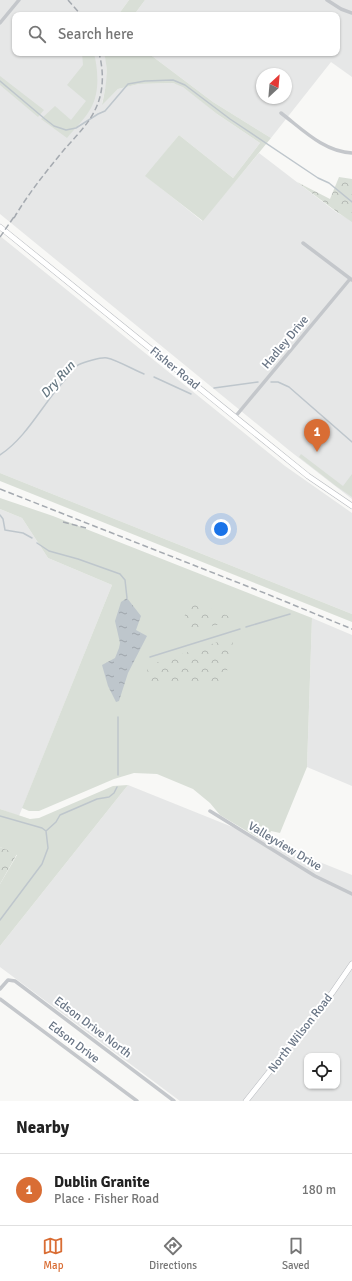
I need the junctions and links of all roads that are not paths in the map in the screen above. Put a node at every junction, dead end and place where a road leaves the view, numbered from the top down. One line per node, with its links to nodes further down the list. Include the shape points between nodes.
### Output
1 (19, 0): 4 (street)
2 (327, 0): 3 (street)
3 (352, 13)
4 (0, 23)
5 (281, 113): 6 (street, via 326,146)
6 (352, 153)
7 (0, 227): 10 (main road, Fisher Road)
8 (303, 243): 9 (street)
9 (351, 279): 10 (street, Hadley Drive)
10 (235, 417): 11 (main road, Fisher Road, via 308,476)
11 (352, 506)
12 (210, 811): 13 (street, Valleyview Drive, via 314,876)
13 (352, 894)
14 (352, 964): 19 (main road, North Wilson Road)
15 (0, 989): 18 (street, Edson Drive North, via 8,980 14,981)
16 (0, 999): 17 (street, Edson Drive)
17 (137, 1101)
18 (174, 1101)
19 (246, 1101)

